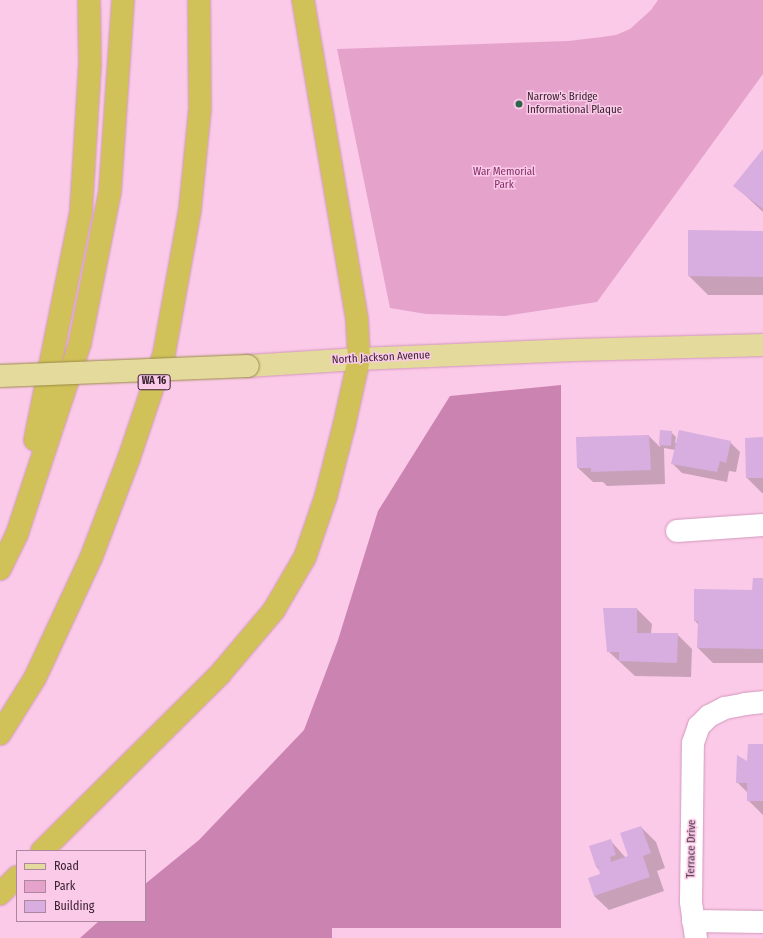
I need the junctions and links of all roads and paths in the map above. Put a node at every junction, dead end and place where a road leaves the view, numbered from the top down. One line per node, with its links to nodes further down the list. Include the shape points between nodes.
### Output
1 (89, 0): 10 (highway, via 90,63 81,211)
2 (123, 0): 10 (highway, via 109,199 80,343)
3 (199, 0): 13 (highway, WA 16, via 199,116 190,209 164,354 129,458 91,558 34,678)
4 (303, 0): 6 (highway, via 357,319)
5 (763, 345): 6 (main road, North Jackson Avenue)
6 (359, 359): 7 (main road, North Jackson Avenue, bridge); 14 (highway, via 326,496 306,557 274,610 220,674)
7 (0, 376)
8 (763, 525): 9 (street)
9 (677, 531)
10 (17, 534): 11 (highway)
11 (0, 569)
12 (763, 702): 18 (street, Terrace Drive, via 725,708 709,716 699,726 693,742 691,901)
13 (0, 734)
14 (43, 850)
15 (16, 877): 16 (highway)
16 (0, 894)
17 (763, 922): 18 (street)
18 (695, 929)

